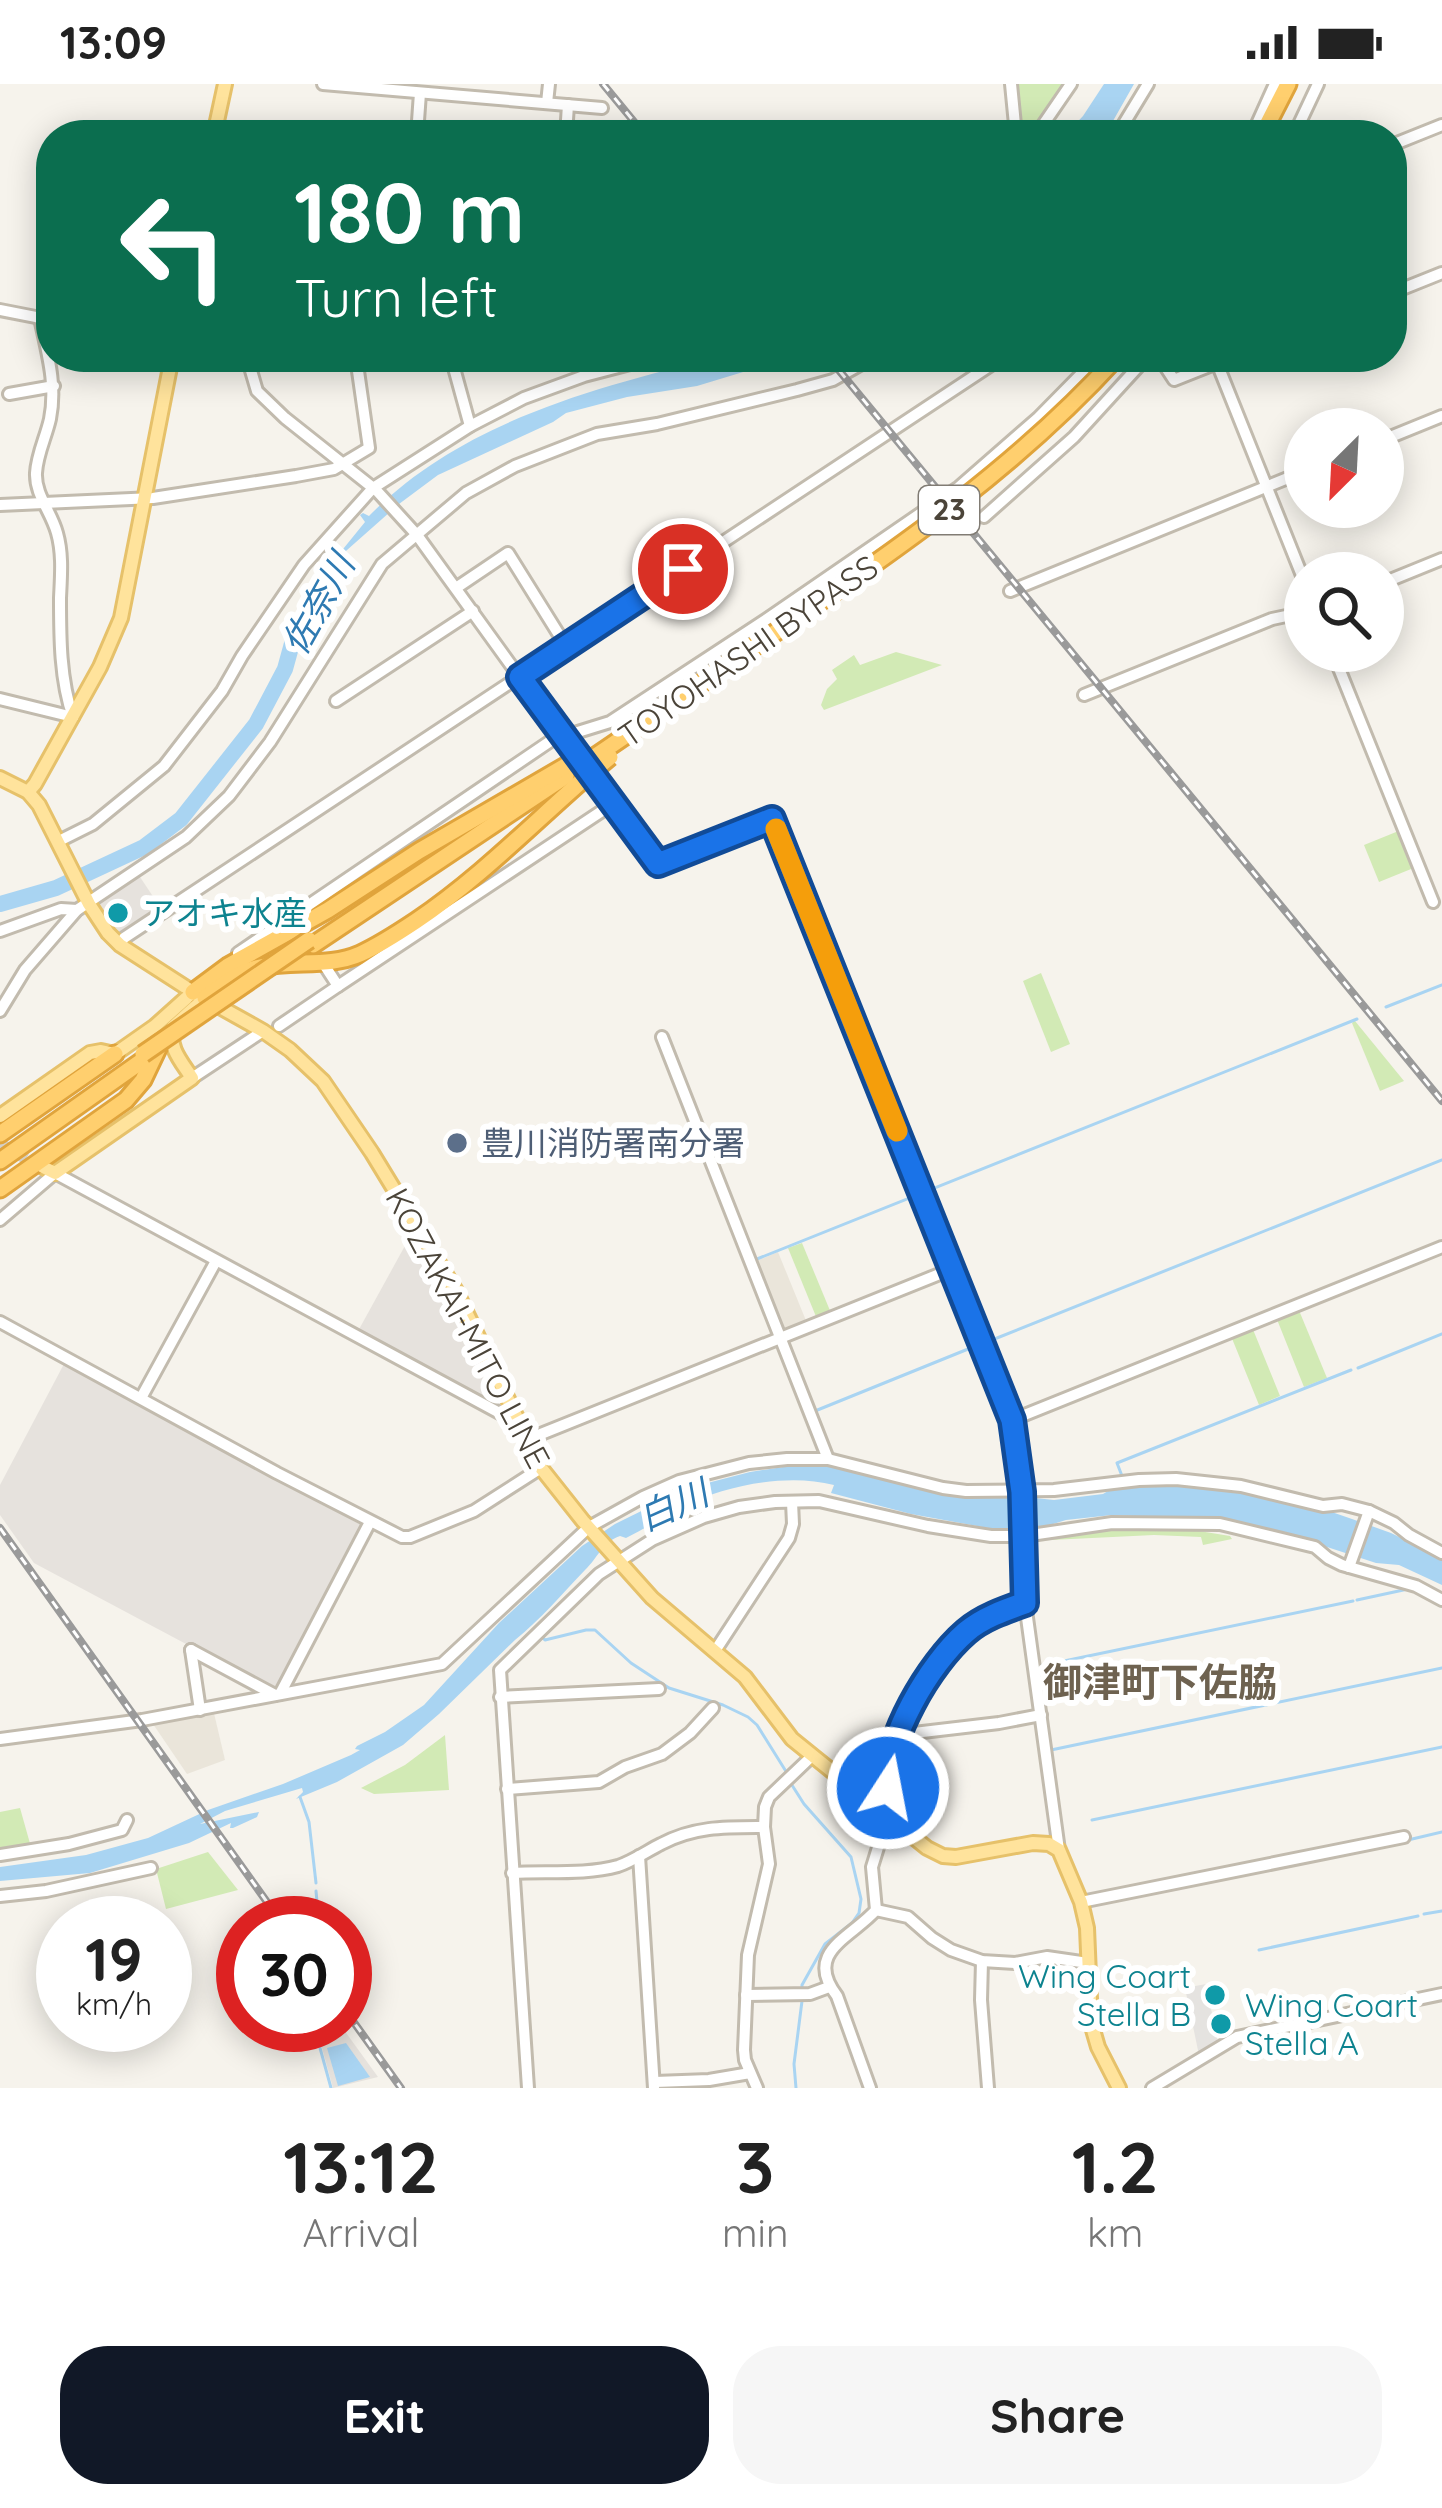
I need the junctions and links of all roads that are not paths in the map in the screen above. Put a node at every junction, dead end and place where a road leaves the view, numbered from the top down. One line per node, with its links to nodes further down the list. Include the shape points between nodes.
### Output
1 (225, 84): 14 (main road)
2 (323, 84): 10 (street)
3 (549, 84): 11 (street)
4 (1012, 84): 17 (street)
5 (1071, 84): 18 (street)
6 (1148, 84): 19 (street)
7 (1276, 84): 20 (street)
8 (1290, 84): 21 (highway)
9 (1318, 84): 22 (street)
10 (420, 93): 11 (street); 15 (street)
11 (548, 104): 12 (street)
12 (568, 105): 13 (street); 16 (street)
13 (602, 108)
14 (217, 120)
15 (418, 120)
16 (567, 120)
17 (1015, 120)
18 (1046, 120)
19 (1126, 120)
20 (1259, 120)
21 (1272, 120)
22 (1301, 120)
23 (1442, 125): 24 (street)
24 (1407, 139)
25 (1442, 273): 26 (street)
26 (1407, 287)
27 (0, 310): 28 (street)
28 (36, 317)
29 (52, 372): 44 (street)
30 (169, 372): 53 (main road)
31 (252, 372): 49 (street, via 257,391)
32 (358, 372): 49 (street, via 369,448)
33 (455, 372): 47 (street)
34 (599, 372): 47 (street)
35 (847, 372): 57 (street, via 597,434 515,466)
36 (980, 372): 65 (street)
37 (1083, 372): 72 (street, via 959,488 610,722)
38 (1097, 372): 73 (highway, TOYOHASHI BYPASS / 23, bridge, via 936,513)
39 (1101, 372): 73 (highway, TOYOHASHI BYPASS / 23, bridge, via 940,518)
40 (1133, 372): 56 (street)
41 (1169, 372): 42 (street, via 1174,380)
42 (1194, 372)
43 (1220, 372): 51 (street)
44 (54, 386): 45 (street); 54 (street, via 35,476)
45 (9, 394)
46 (1442, 416): 48 (street)
47 (470, 426): 52 (street)
48 (1404, 431)
49 (341, 464): 52 (street); 53 (street)
50 (1284, 479): 51 (street)
51 (1265, 487): 58 (street); 62 (street)
52 (375, 490): 57 (street); 77 (street, via 304,565 164,766)
53 (146, 498): 54 (street); 71 (main road, via 121,618)
54 (46, 503): 55 (street); 71 (street, via 61,556 59,642)
55 (0, 505)
56 (984, 517)
57 (415, 533): 61 (street); 79 (street, via 382,564 229,796 186,837)
58 (1292, 552)
59 (1442, 560): 60 (street)
60 (1404, 575)
61 (456, 588): 63 (street); 65 (street, via 508,553)
62 (1010, 591)
63 (473, 611): 67 (street); 70 (street)
64 (1284, 616): 68 (street)
65 (566, 646): 67 (street)
66 (1340, 672): 78 (street)
67 (520, 677): 72 (street); 81 (street)
68 (1084, 695)
69 (0, 699): 71 (street)
70 (336, 701)
71 (73, 718): 75 (main road)
72 (562, 736): 76 (street); 82 (street)
73 (579, 769): 83 (highway, via 443,902 376,947); 85 (highway, via 419,851 228,966); 92 (highway, TOYOHASHI BYPASS / 23, bridge)
74 (0, 778): 75 (main road)
75 (28, 792): 77 (main road, KOZAKAI-MITO LINE)
76 (614, 803): 84 (street); 103 (street, via 658,864 772,819)
77 (61, 845): 79 (main road, KOZAKAI-MITO LINE)
78 (1433, 902)
79 (84, 904): 80 (street); 81 (main road, KOZAKAI-MITO LINE); 86 (street)
80 (0, 931)
81 (120, 945): 85 (main road, KOZAKAI-MITO LINE)
82 (238, 953)
83 (323, 963): 84 (street); 85 (highway, via 246,970)
84 (338, 986): 87 (street)
85 (199, 995): 88 (main road); 89 (main road, KOZAKAI-MITO LINE); 91 (main road)
86 (0, 1010)
87 (279, 1025)
88 (173, 1027): 93 (main road, via 174,1051); 99 (highway, via 126,1100)
89 (263, 1031): 93 (street); 108 (main road, KOZAKAI-MITO LINE, via 323,1081 372,1153 456,1291)
90 (662, 1037): 105 (street)
91 (115, 1054): 94 (main road, via 91,1053); 95 (highway)
92 (144, 1056): 96 (highway, TOYOHASHI BYPASS / 23); 97 (highway, TOYOHASHI BYPASS / 23)
93 (192, 1078): 98 (main road)
94 (0, 1116)
95 (0, 1133)
96 (0, 1150)
97 (0, 1161)
98 (49, 1170): 100 (street); 102 (street)
99 (0, 1189)
100 (0, 1220)
101 (1442, 1247): 107 (street)
102 (216, 1261): 106 (street); 108 (street)
103 (952, 1269): 105 (street); 107 (street)
104 (0, 1322): 106 (street)
105 (781, 1337): 109 (street); 110 (street)
106 (141, 1398): 115 (street)
107 (1012, 1420): 112 (street)
108 (518, 1423): 109 (main road, KOZAKAI-MITO LINE)
109 (526, 1440): 111 (main road, KOZAKAI-MITO LINE)
110 (828, 1459): 112 (street, via 943,1488); 116 (street, via 680,1480)
111 (541, 1468): 115 (street, via 474,1511 410,1537); 116 (main road, KOZAKAI-MITO LINE)
112 (1022, 1493): 114 (street, via 1177,1479); 117 (street)
113 (792, 1502): 117 (street, via 959,1532); 119 (street, via 704,1517); 123 (street, via 789,1538)
114 (1369, 1513): 118 (street); 120 (street)
115 (370, 1522): 125 (street)
116 (591, 1529): 119 (main road); 125 (street, via 442,1664)
117 (1023, 1534): 120 (street, via 1112,1523 1220,1524 1315,1546); 122 (street)
118 (1442, 1553)
119 (617, 1560): 123 (main road); 126 (street, via 500,1670)
120 (1350, 1565): 121 (street)
121 (1442, 1600)
122 (1025, 1603): 129 (street); 130 (street, via 955,1643)
123 (715, 1652): 132 (main road)
124 (659, 1689): 126 (street)
125 (278, 1695): 128 (street); 128 (street, via 191,1650)
126 (500, 1697): 133 (street)
127 (713, 1708): 133 (street, via 662,1754 599,1782)
128 (200, 1710): 131 (street)
129 (1041, 1715): 130 (street); 138 (street)
130 (897, 1735): 134 (street, via 887,1767)
131 (0, 1739)
132 (812, 1757): 134 (main road); 136 (street, via 769,1797)
133 (507, 1789): 142 (street)
134 (891, 1818): 138 (main road, via 943,1856 1034,1843); 145 (street, via 872,1867)
135 (127, 1820): 139 (street, via 122,1830 96,1838)
136 (764, 1827): 140 (street, via 712,1826); 150 (street, via 769,1874)
137 (1404, 1837): 144 (street)
138 (1058, 1850): 144 (main road)
139 (0, 1856)
140 (639, 1856): 142 (street, via 606,1868); 152 (street)
141 (151, 1868): 143 (street)
142 (512, 1873): 153 (street)
143 (0, 1896)
144 (1081, 1902): 147 (main road)
145 (876, 1910): 146 (street, via 908,1917 951,1950); 148 (street, via 827,1954)
146 (982, 1961): 147 (street); 156 (street)
147 (1088, 1963): 157 (main road, via 1091,2023)
148 (830, 1987): 150 (street); 155 (street)
149 (1442, 1994): 158 (street, via 1237,2037)
150 (746, 1995): 151 (street)
151 (750, 2073): 152 (street); 154 (street)
152 (654, 2085)
153 (528, 2088)
154 (757, 2088)
155 (870, 2088)
156 (988, 2088)
157 (1119, 2088)
158 (1152, 2088)

